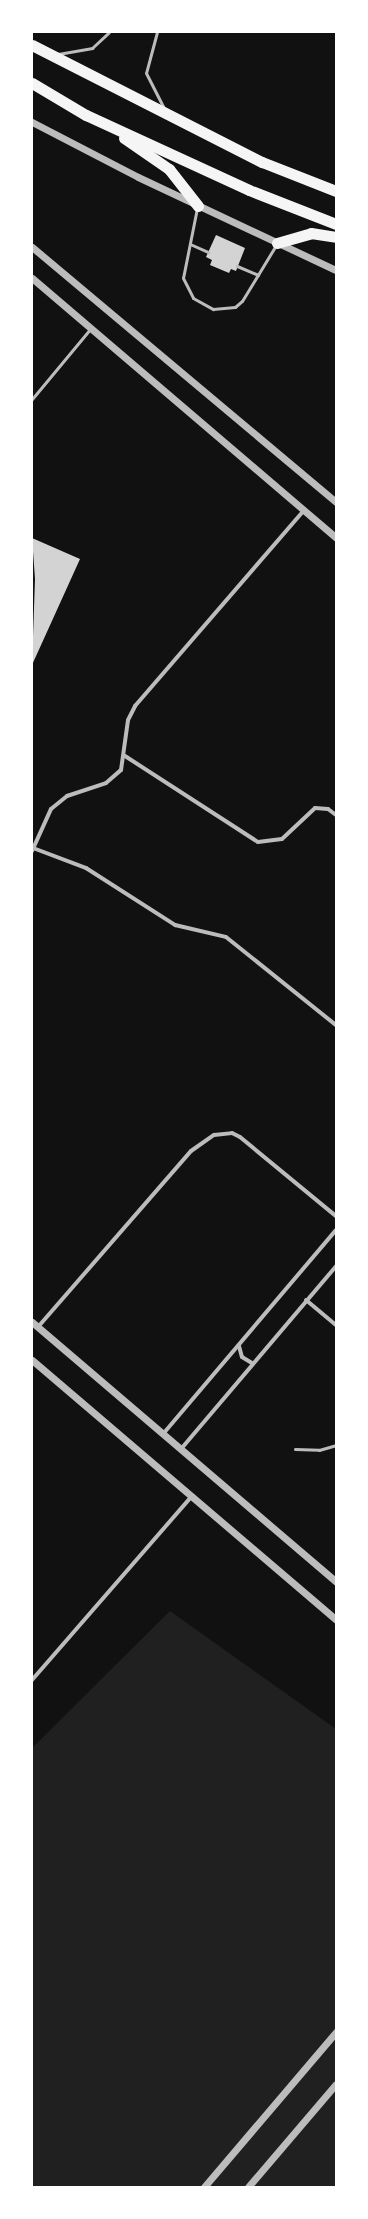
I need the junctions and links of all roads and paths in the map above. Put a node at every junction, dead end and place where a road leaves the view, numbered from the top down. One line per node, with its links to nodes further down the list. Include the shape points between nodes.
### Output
1 (109, 32): 4 (lane, via 92,48)
2 (157, 32): 7 (lane, via 146,73 152,89)
3 (32, 45): 4 (highway)
4 (52, 55): 7 (highway)
5 (32, 83): 6 (highway)
6 (86, 114): 10 (highway, via 159,161 178,179); 11 (highway, via 249,190)
7 (168, 114): 9 (highway, via 262,162)
8 (32, 122): 10 (street)
9 (336, 191)
10 (198, 206): 13 (street); 14 (lane)
11 (336, 224)
12 (336, 237): 13 (highway, via 311,233)
13 (276, 243): 18 (street); 19 (lane)
14 (190, 244): 16 (lane); 19 (lane, via 183,278 185,287 193,298 213,309 235,307 242,302)
15 (32, 247): 23 (street)
16 (208, 252)
17 (237, 266): 19 (lane)
18 (336, 270)
19 (258, 276)
20 (32, 278): 21 (street)
21 (91, 328): 22 (lane); 24 (street)
22 (32, 399)
23 (336, 502)
24 (304, 510): 25 (street); 26 (street, via 144,693 128,720)
25 (336, 538)
26 (125, 756): 27 (street, via 258,842 282,839 314,808 328,809); 28 (street, via 116,776 67,796 51,809)
27 (336, 815)
28 (33, 849): 29 (street, via 86,868 176,925 226,937)
29 (336, 1025)
30 (336, 1216): 34 (street, via 240,1137 232,1133 214,1135 190,1151)
31 (336, 1230): 36 (street)
32 (336, 1266): 33 (street)
33 (306, 1300): 35 (street); 38 (street)
34 (35, 1324): 39 (street)
35 (336, 1325)
36 (239, 1346): 38 (street, via 242,1357); 39 (street)
37 (32, 1360): 43 (street)
38 (252, 1364): 41 (street)
39 (163, 1434): 41 (street)
40 (336, 1445): 42 (lane, via 319,1450)
41 (181, 1449): 44 (street)
42 (295, 1449)
43 (191, 1498): 45 (street); 46 (street)
44 (336, 1582)
45 (336, 1620)
46 (32, 1680)
47 (336, 2032): 49 (street)
48 (336, 2084): 50 (street)
49 (204, 2187)
50 (248, 2187)

